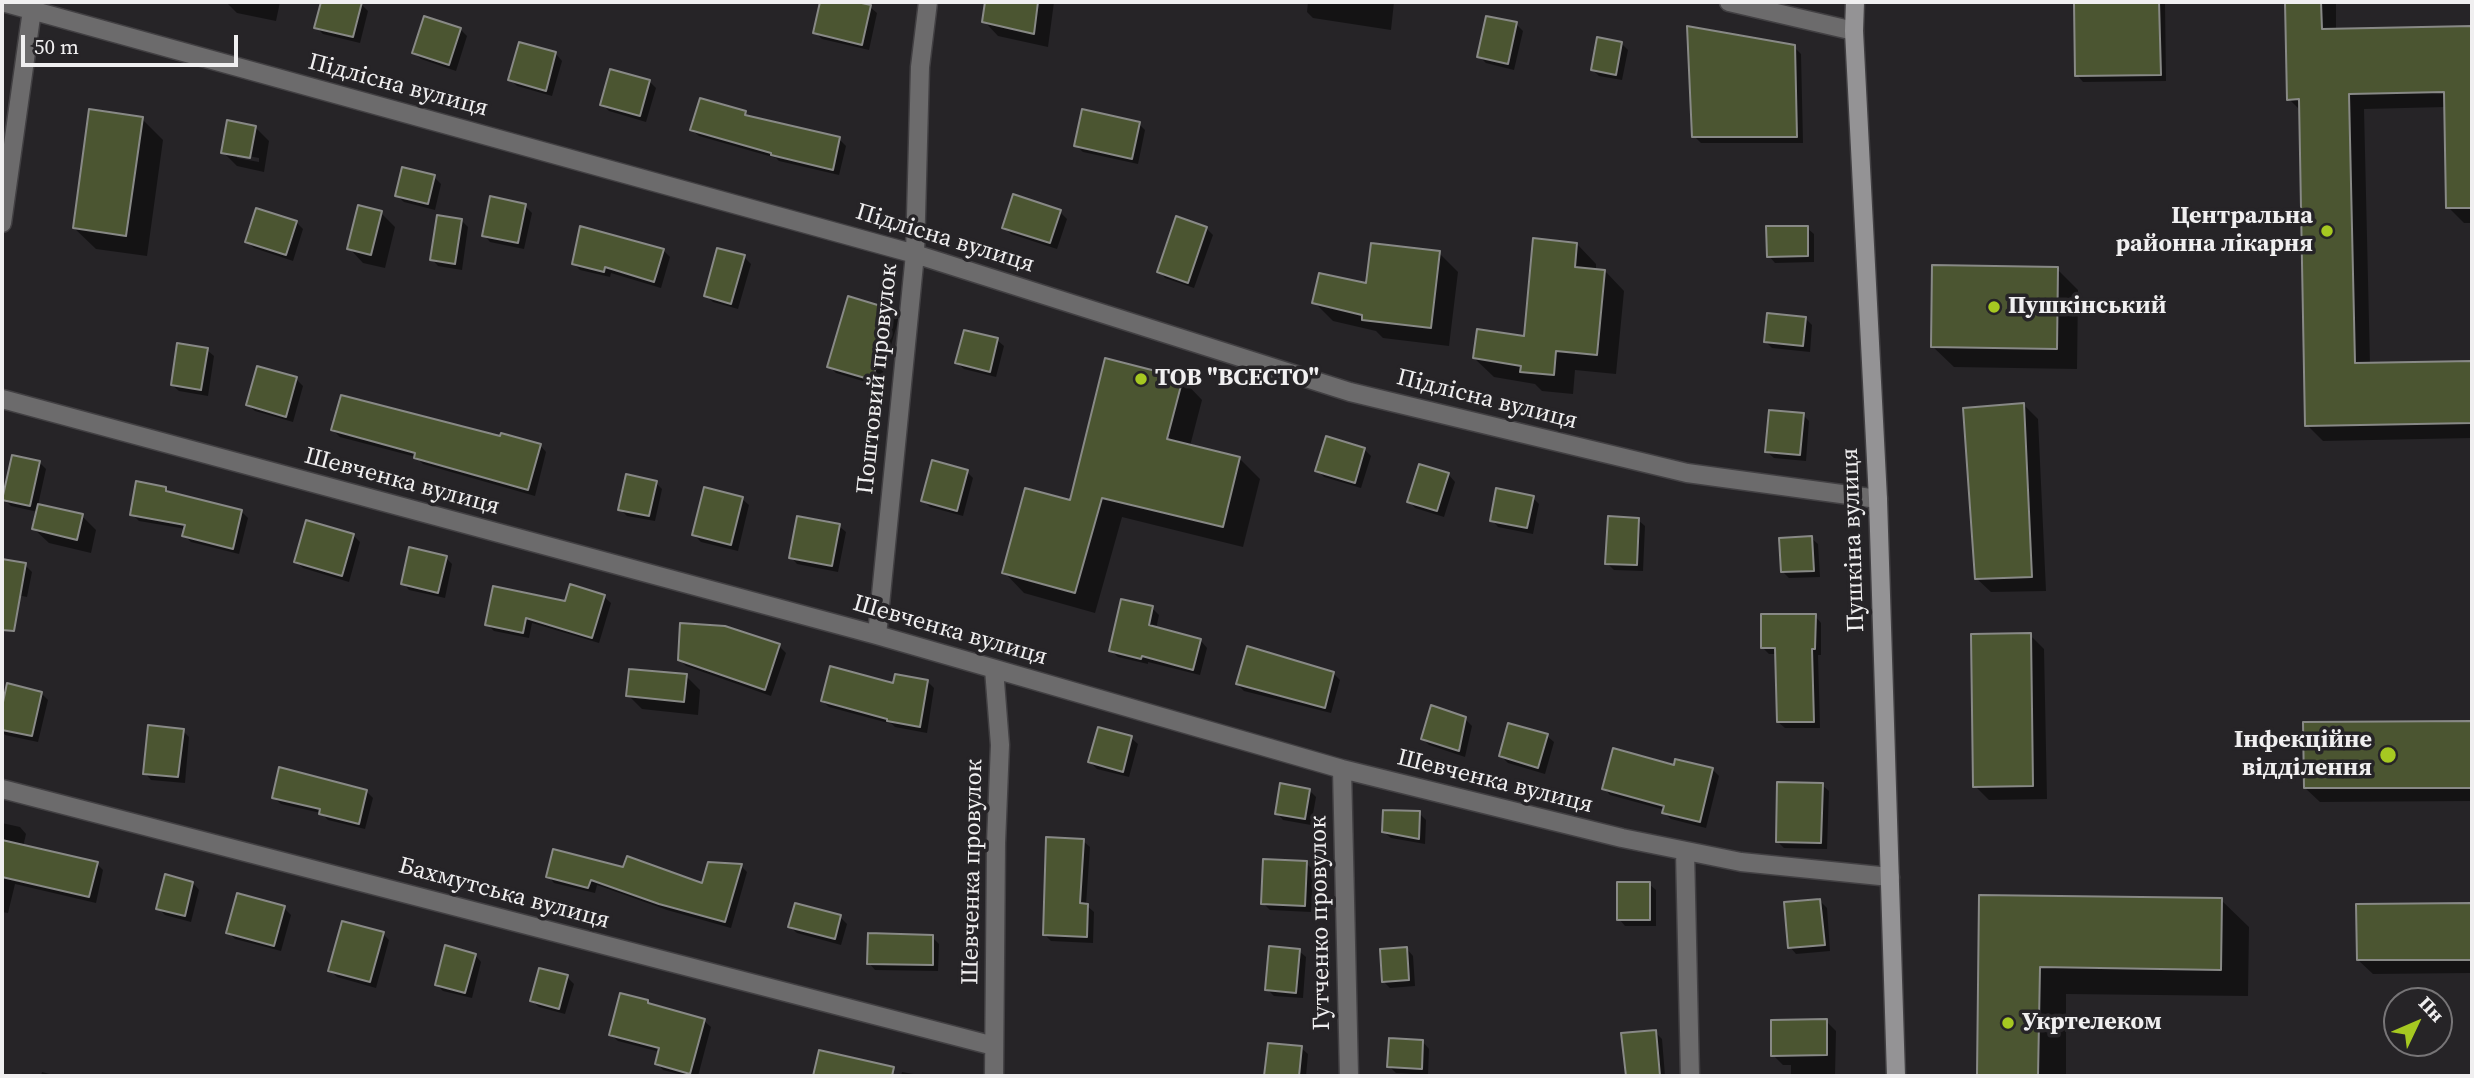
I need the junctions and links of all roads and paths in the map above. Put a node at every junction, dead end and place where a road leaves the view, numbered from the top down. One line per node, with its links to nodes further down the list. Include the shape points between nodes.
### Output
1 (2, 2): 5 (street, Підлісна вулиця)
2 (929, 2): 8 (street, Поштовий провулок, via 920,66)
3 (1729, 2): 6 (street)
4 (1855, 2): 6 (main road, Пушкіна вулиця)
5 (32, 10): 7 (street); 8 (street, Підлісна вулиця)
6 (1854, 31): 10 (main road, Пушкіна вулиця)
7 (2, 223)
8 (915, 254): 10 (street, Підлісна вулиця, via 1350,392 1687,473); 11 (street, Поштовий провулок)
9 (2, 399): 11 (street, Шевченка вулиця)
10 (1878, 499): 16 (main road, Пушкіна вулиця)
11 (877, 635): 12 (street, Шевченка вулиця)
12 (994, 669): 13 (street, Шевченка вулиця); 17 (street, Шевченка провулок, via 1000,745)
13 (1342, 769): 15 (street, Шевченка вулиця); 19 (street, Гутченко провулок)
14 (2, 789): 17 (street, Бахмутська вулиця)
15 (1685, 851): 16 (street, Шевченка вулиця, via 1741,862); 20 (street)
16 (1890, 877): 21 (main road, Пушкіна вулиця)
17 (993, 1046): 18 (street, Шевченка провулок)
18 (993, 1076)
19 (1349, 1076)
20 (1690, 1076)
21 (1896, 1076)

